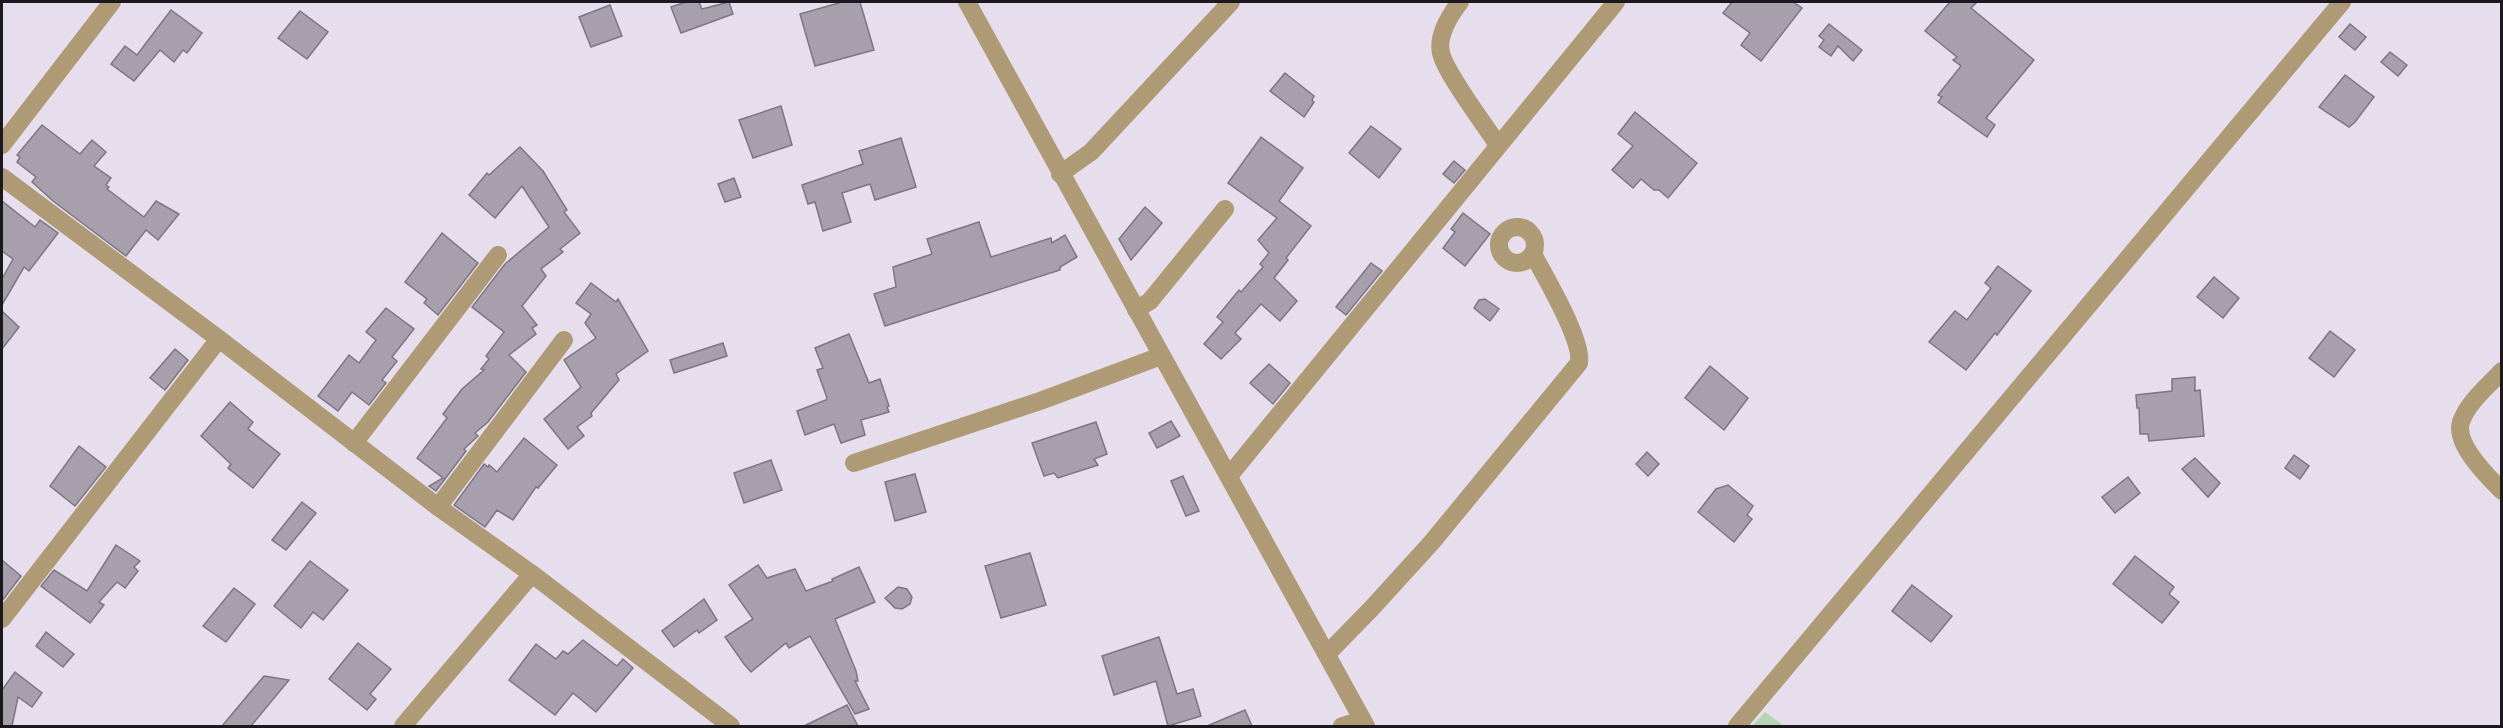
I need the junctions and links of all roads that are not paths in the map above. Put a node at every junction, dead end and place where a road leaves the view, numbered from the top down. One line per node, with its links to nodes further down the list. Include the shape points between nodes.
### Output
1 (112, 2): 7 (street)
2 (967, 2): 9 (street)
3 (1231, 2): 9 (street, via 1091,152)
4 (1460, 2): 8 (street, via 1443,30 1441,52)
5 (1616, 2): 8 (street)
6 (2342, 2): 31 (street)
7 (2, 145)
8 (1498, 145): 21 (street)
9 (1060, 174): 14 (street)
10 (2, 177): 15 (street)
11 (1225, 209): 14 (street, via 1150,301)
12 (1533, 254): 26 (street, via 1571,330 1580,354 1579,363 1432,542)
13 (498, 255): 19 (street)
14 (1136, 310): 17 (street)
15 (219, 339): 19 (street); 25 (street)
16 (564, 340): 23 (street)
17 (1161, 356): 20 (street); 21 (street)
18 (2502, 371): 22 (street, via 2460,423 2462,440)
19 (354, 443): 23 (street)
20 (854, 463)
21 (1229, 476): 26 (street)
22 (2502, 491)
23 (438, 507): 24 (street)
24 (532, 574): 28 (street); 29 (street)
25 (2, 620)
26 (1327, 654): 27 (street)
27 (1364, 723): 30 (street)
28 (403, 726)
29 (731, 726)
30 (1342, 726)
31 (1737, 726)

